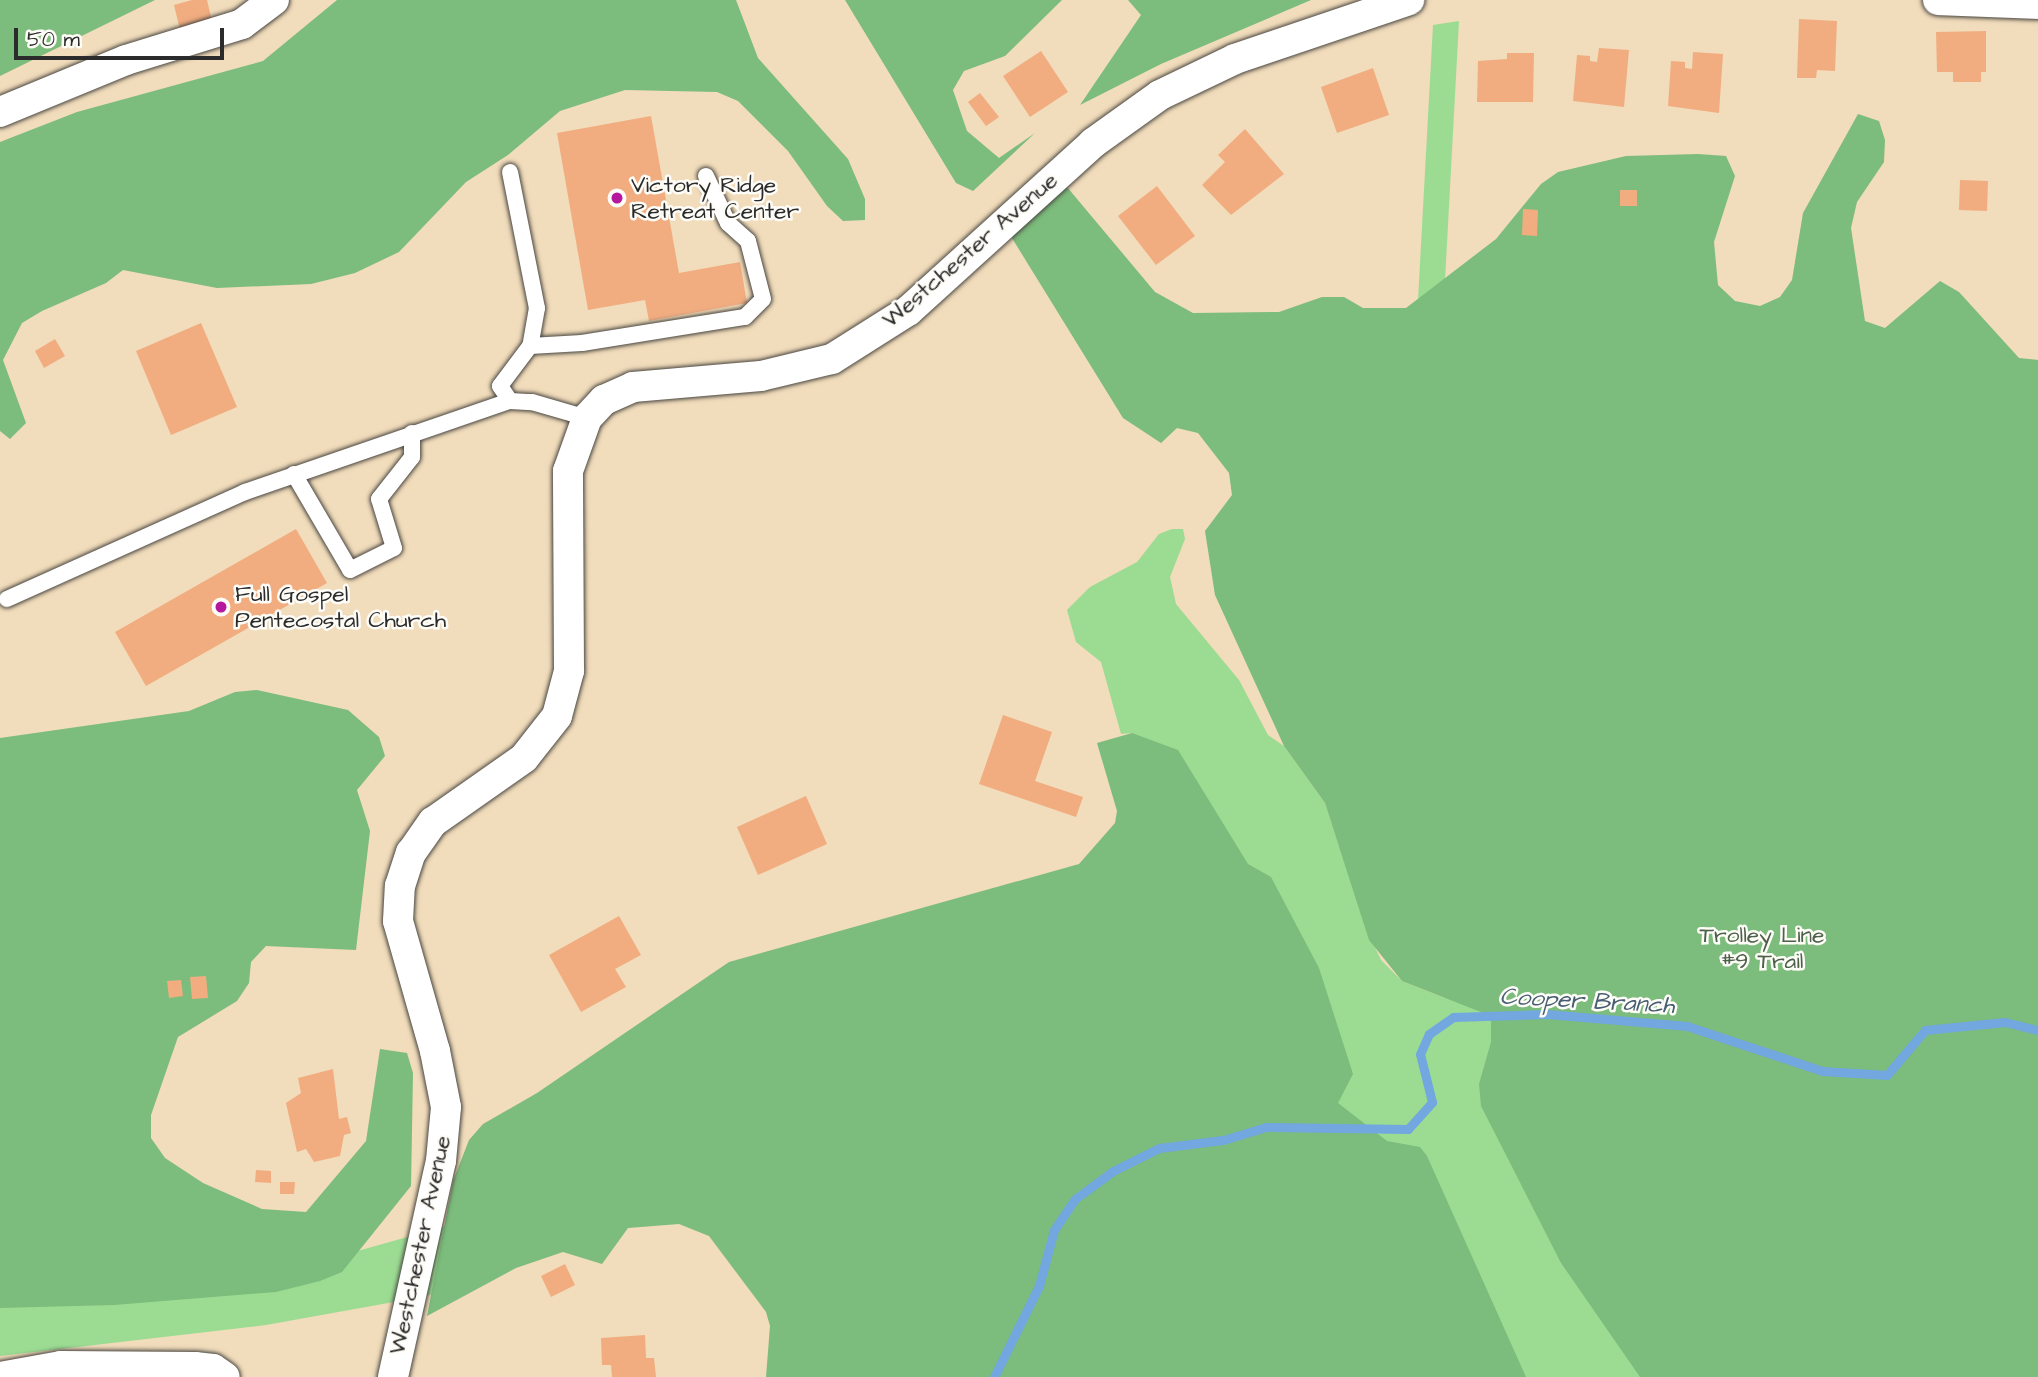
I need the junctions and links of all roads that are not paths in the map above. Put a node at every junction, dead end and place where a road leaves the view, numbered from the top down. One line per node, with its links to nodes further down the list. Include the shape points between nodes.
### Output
1 (274, 0): 5 (street, via 242,24 126,60)
2 (1409, 0): 10 (street, Westchester Avenue, via 1235,59 1160,94 1093,143 908,310 832,359 761,376 633,387 604,400)
3 (1938, 0): 4 (street)
4 (2038, 4)
5 (0, 112)
6 (510, 172): 8 (lane, via 537,308)
7 (706, 176): 8 (lane, via 728,223 748,241 763,299 745,317 582,343)
8 (530, 346): 9 (lane, via 500,386)
9 (510, 401): 10 (lane, via 532,402); 11 (lane)
10 (587, 418): 16 (street, Westchester Avenue, via 568,471 569,671 557,716 523,758 433,822 411,853 400,886 398,921 446,1107 433,1197)
11 (412, 433): 12 (lane); 12 (lane, via 412,457 379,499 394,548 350,570)
12 (295, 474): 13 (lane)
13 (7, 599)
14 (0, 1377): 15 (street, via 16,1370 74,1366 213,1368)
15 (225, 1377)
16 (393, 1377)

